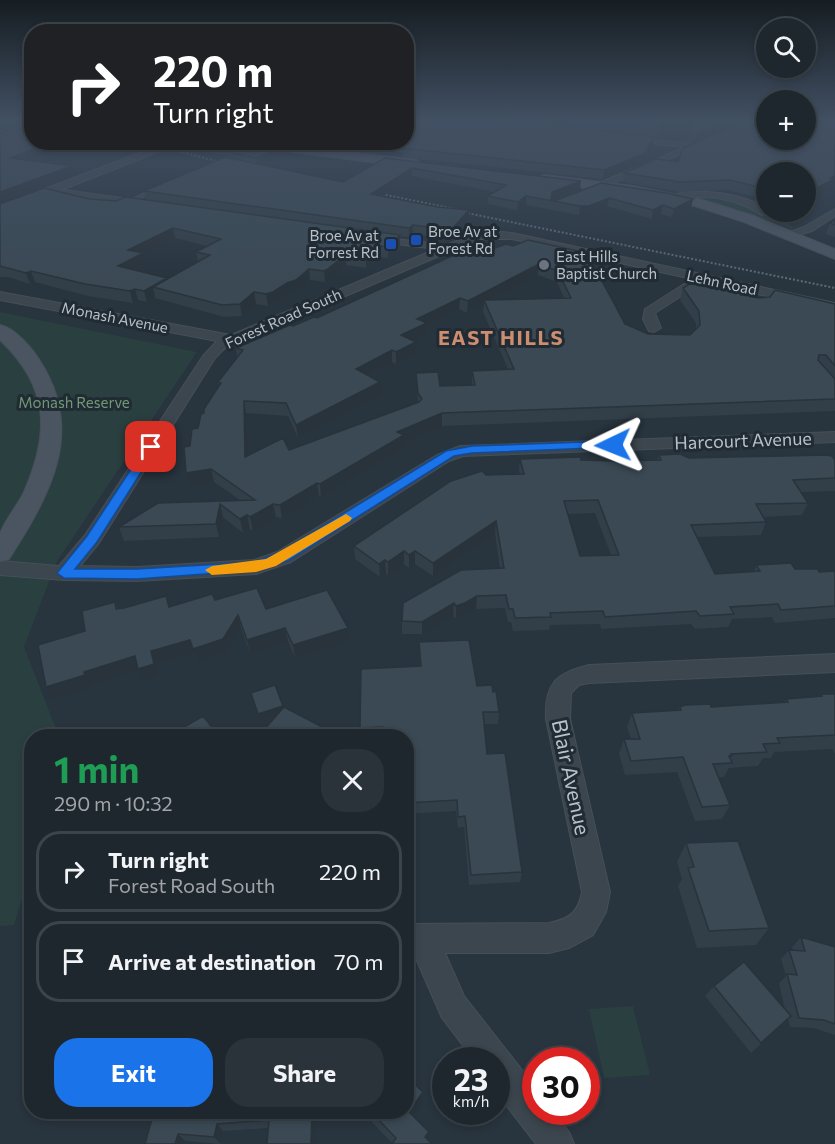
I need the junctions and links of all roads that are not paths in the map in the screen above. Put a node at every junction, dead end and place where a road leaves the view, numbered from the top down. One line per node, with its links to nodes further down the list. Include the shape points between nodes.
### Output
1 (94, 173): 6 (street)
2 (630, 173): 4 (street)
3 (536, 178): 4 (main road)
4 (603, 185): 7 (street); 8 (main road)
5 (165, 186): 9 (lane)
6 (50, 190): 9 (street); 12 (street)
7 (574, 197)
8 (674, 197): 11 (street, via 741,200); 15 (main road, via 742,216)
9 (128, 202): 10 (street)
10 (151, 205)
11 (756, 206)
12 (0, 210)
13 (835, 212): 15 (street, via 808,229)
14 (503, 235): 17 (street, Forest Road South, via 477,236); 19 (street, Lehn Road, via 556,242)
15 (788, 235): 18 (main road)
16 (367, 237): 17 (street)
17 (448, 248): 24 (street, Forest Road South)
18 (835, 254)
19 (701, 278): 21 (street, Lehn Road); 22 (street, via 649,312)
20 (0, 296): 24 (street, Monash Avenue)
21 (835, 308)
22 (654, 328)
23 (0, 330): 26 (main road, via 25,351 44,378 52,422 48,455 37,488)
24 (230, 339): 28 (street, Forest Road South, via 210,356 92,539)
25 (835, 437): 28 (street, Harcourt Avenue, via 460,451 271,563 194,572)
26 (0, 553)
27 (0, 568): 28 (street, Harcourt Avenue)
28 (64, 573)
29 (835, 663): 30 (street, Blair Avenue, via 589,674 565,682 558,691 556,704 596,892 594,909 585,924 570,935)
30 (415, 939): 31 (street, via 453,1006)
31 (484, 1047)
32 (510, 1082): 33 (street)
33 (557, 1144)

